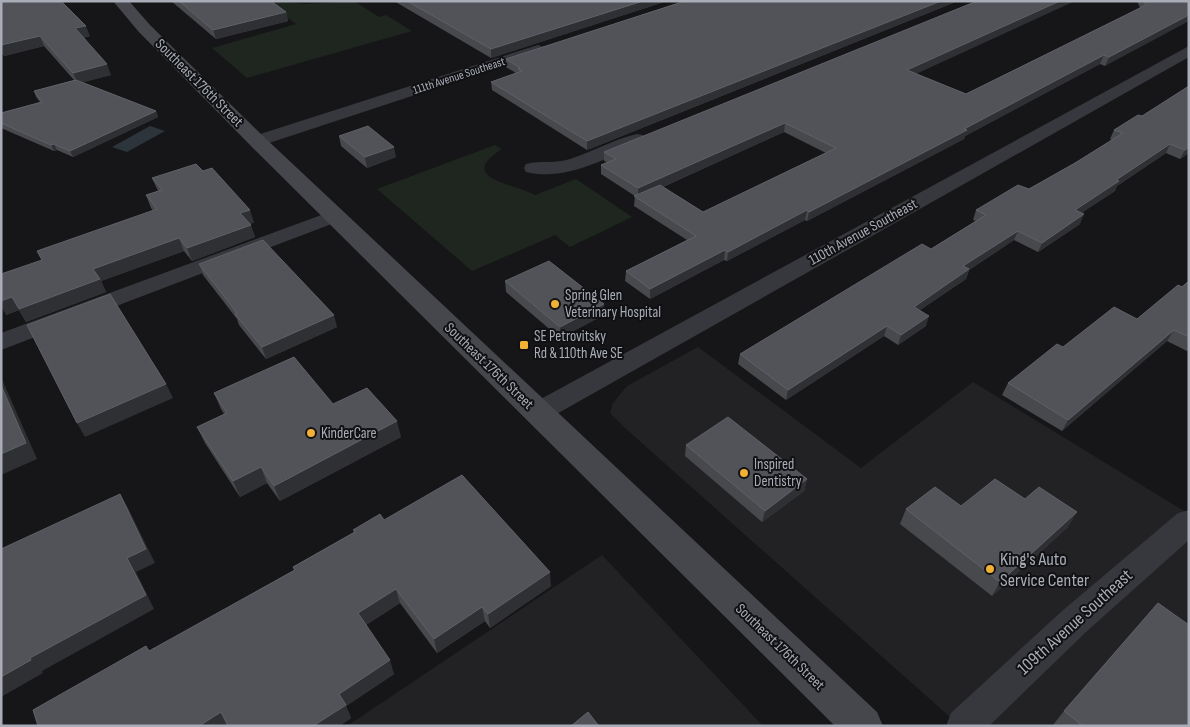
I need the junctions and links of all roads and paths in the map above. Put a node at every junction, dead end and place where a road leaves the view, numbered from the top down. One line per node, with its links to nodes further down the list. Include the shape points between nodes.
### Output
1 (120, 1): 5 (main road, Southeast 176th Street)
2 (548, 47): 5 (street, 111th Avenue Southeast)
3 (1189, 51): 9 (street, 110th Avenue Southeast)
4 (649, 134): 6 (street, via 575,164)
5 (257, 141): 7 (main road, Southeast 176th Street)
6 (533, 168)
7 (335, 216): 8 (street); 9 (main road, Southeast 176th Street)
8 (1, 342)
9 (537, 413): 11 (main road, Southeast 176th Street)
10 (1189, 522): 12 (street, 109th Avenue Southeast)
11 (863, 726)
12 (964, 726)

